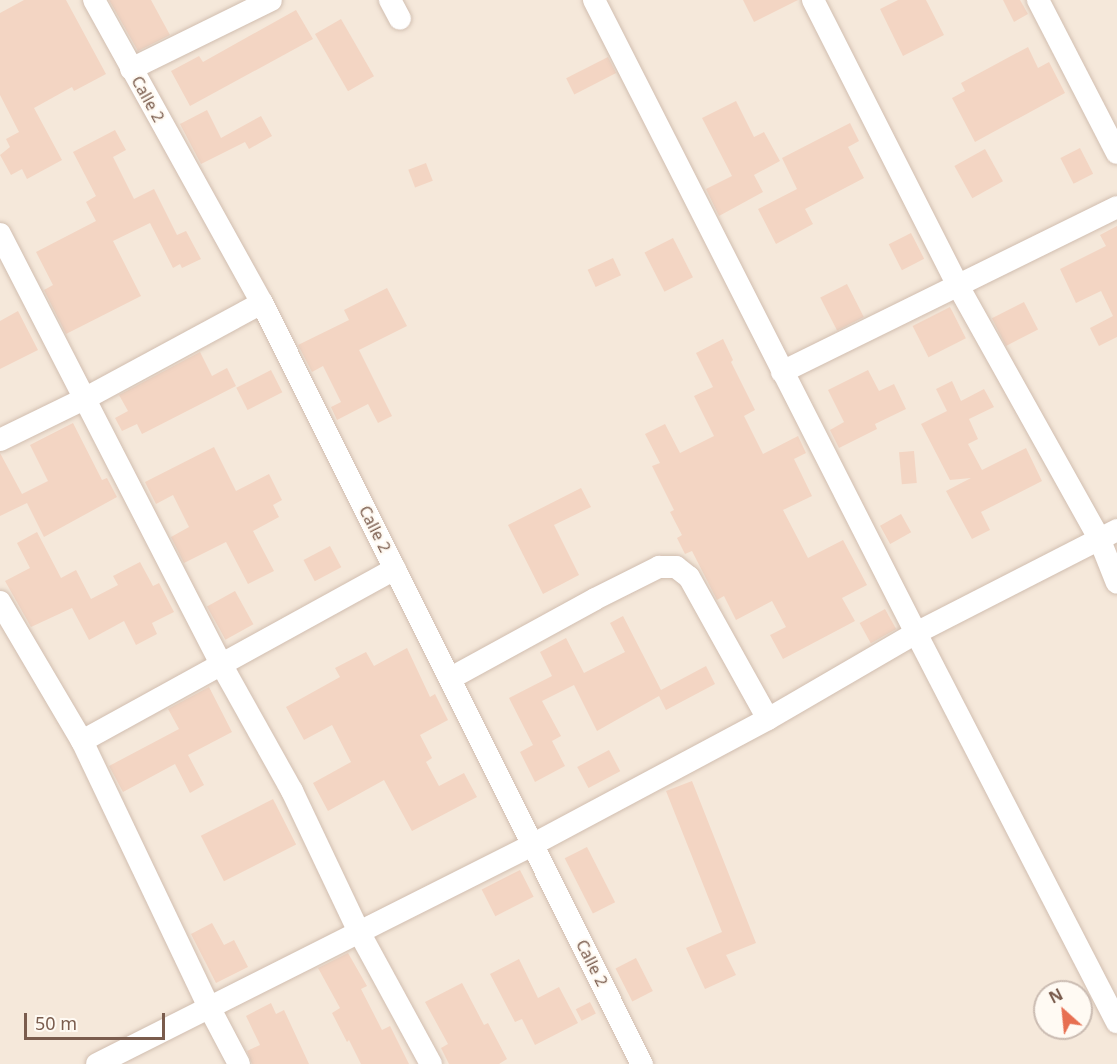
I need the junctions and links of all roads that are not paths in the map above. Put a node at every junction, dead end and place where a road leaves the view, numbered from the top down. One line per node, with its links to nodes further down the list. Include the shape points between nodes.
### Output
1 (94, 0): 6 (street, Calle 2)
2 (271, 0): 6 (street)
3 (594, 0): 12 (street)
4 (813, 0): 10 (street)
5 (1038, 0): 7 (street)
6 (131, 69): 11 (street, Calle 2)
7 (1117, 153)
8 (1117, 207): 10 (street)
9 (0, 234): 13 (street)
10 (957, 284): 12 (street); 15 (street)
11 (262, 303): 13 (street); 16 (street, Calle 2)
12 (782, 372): 19 (street)
13 (86, 398): 14 (street); 20 (street)
14 (0, 441)
15 (1108, 534): 17 (street); 19 (street)
16 (395, 569): 20 (street); 21 (street, Calle 2)
17 (1117, 584)
18 (0, 602): 23 (street)
19 (916, 633): 22 (street); 27 (street)
20 (221, 664): 23 (street); 25 (street, via 291,791)
21 (451, 678): 22 (street, via 659,567 676,567 689,577); 24 (street, Calle 2)
22 (768, 719): 24 (street)
23 (82, 741): 26 (street)
24 (532, 845): 25 (street); 31 (street, Calle 2)
25 (359, 932): 26 (street); 30 (street)
26 (209, 1007): 28 (street); 29 (street)
27 (1117, 1022)
28 (97, 1064)
29 (239, 1064)
30 (431, 1064)
31 (642, 1064)

